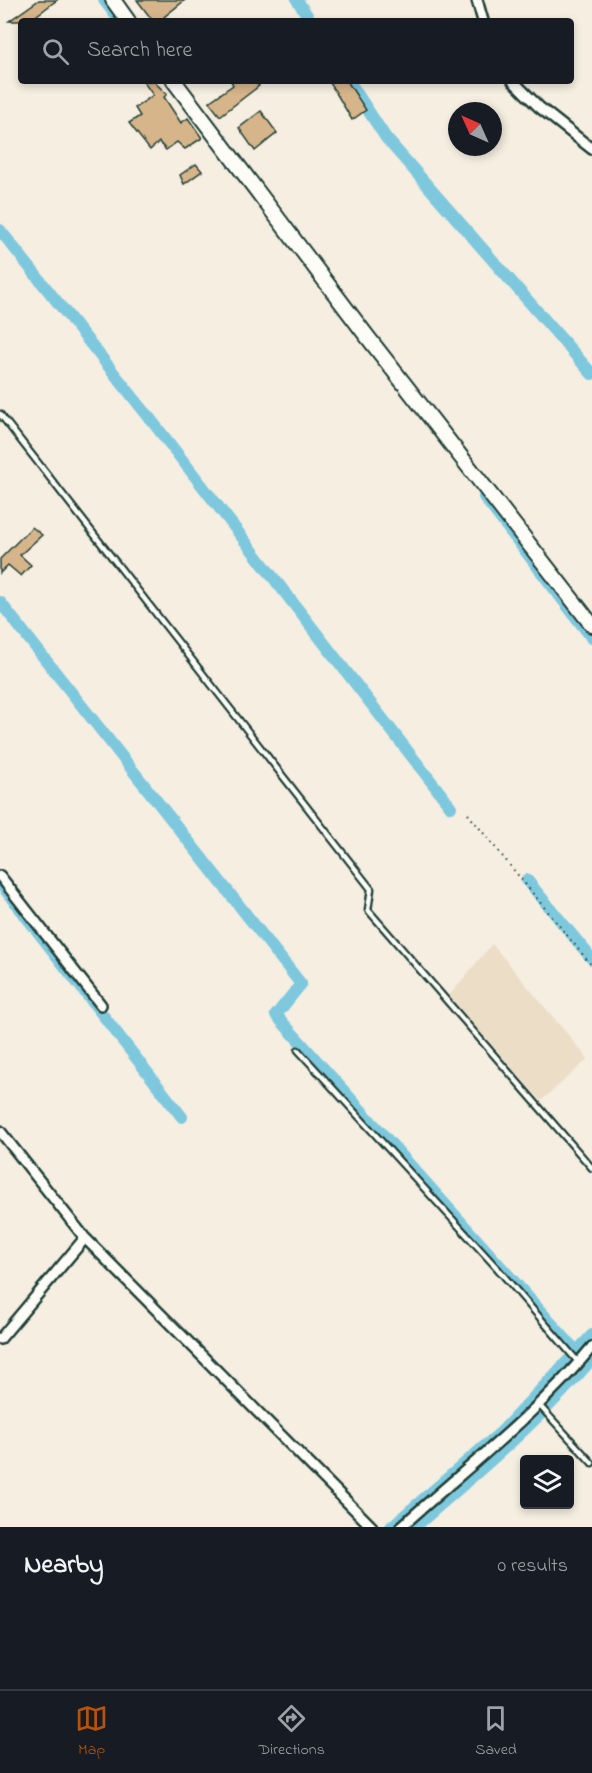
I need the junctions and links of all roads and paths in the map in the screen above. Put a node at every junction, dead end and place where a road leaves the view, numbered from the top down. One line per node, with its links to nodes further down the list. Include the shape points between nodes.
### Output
1 (112, 0): 3 (street)
2 (477, 0): 4 (street)
3 (127, 18)
4 (482, 18)
5 (176, 84): 9 (street)
6 (516, 84): 7 (street)
7 (592, 149)
8 (0, 414): 16 (lane, via 371,889 368,910)
9 (592, 625)
10 (468, 814): 12 (path)
11 (0, 876): 13 (street)
12 (592, 966)
13 (101, 1005)
14 (298, 1050): 20 (lane)
15 (0, 1131): 17 (street)
16 (592, 1168)
17 (85, 1239): 18 (street); 23 (street)
18 (0, 1339)
19 (592, 1347): 20 (street)
20 (579, 1363): 21 (street)
21 (539, 1405): 22 (lane); 24 (street)
22 (592, 1463)
23 (372, 1527)
24 (401, 1527)

